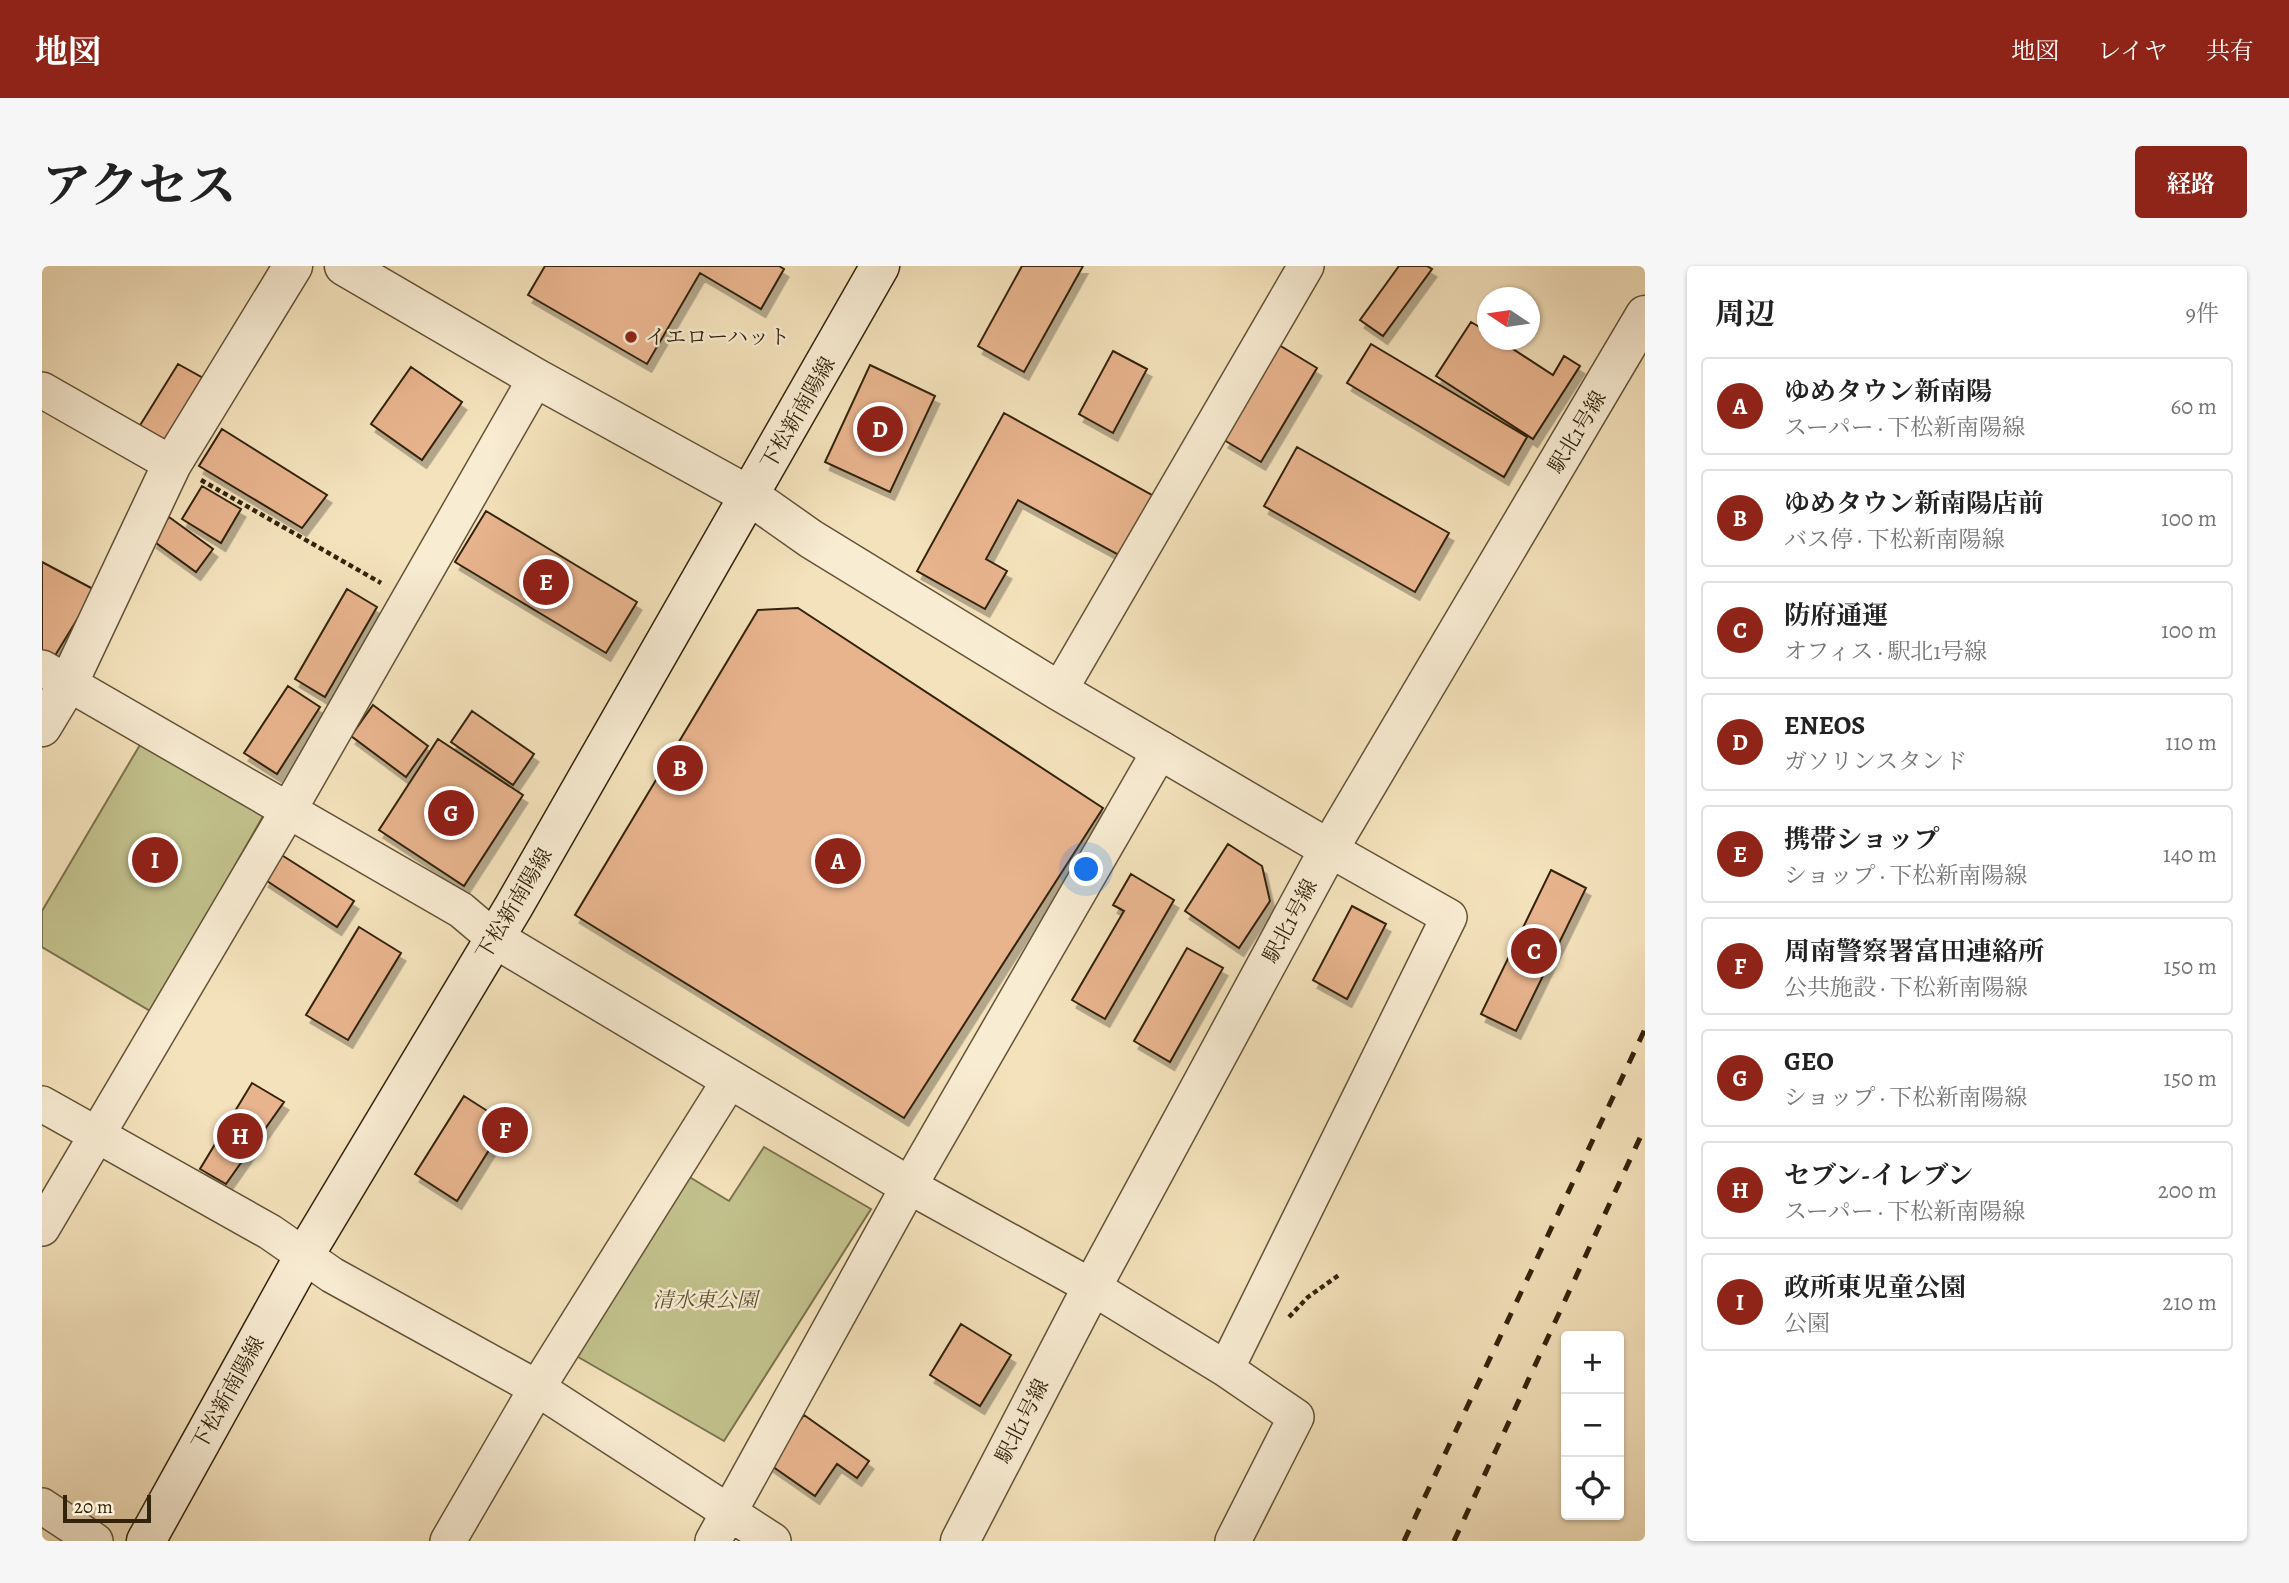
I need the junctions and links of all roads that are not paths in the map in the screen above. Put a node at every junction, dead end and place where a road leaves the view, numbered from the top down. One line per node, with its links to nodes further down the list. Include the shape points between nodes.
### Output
1 (293, 266): 8 (street)
2 (880, 266): 9 (street, 下松新南陽線)
3 (1306, 266): 11 (street)
4 (352, 268): 6 (street)
5 (1645, 315): 15 (street, 駅北1号線)
6 (536, 378): 9 (street); 14 (street)
7 (42, 390): 8 (street)
8 (172, 464): 10 (street)
9 (750, 496): 11 (street, via 811,539); 16 (street, 下松新南陽線)
10 (55, 676): 12 (street); 14 (street)
11 (1059, 691): 13 (street)
12 (42, 727)
13 (1161, 749): 15 (street); 20 (street)
14 (288, 811): 16 (street, via 461,910); 19 (street)
15 (1329, 849): 23 (street, 駅北1号線); 24 (street, via 1449,917)
16 (494, 938): 17 (street); 22 (street, 下松新南陽線)
17 (730, 1080): 20 (street); 25 (street)
18 (42, 1104): 19 (street)
19 (98, 1136): 21 (street); 22 (street, via 270,1232)
20 (909, 1186): 23 (street); 27 (street)
21 (42, 1228)
22 (304, 1256): 25 (street); 29 (street, 下松新南陽線)
23 (1092, 1287): 24 (street); 32 (street, 駅北1号線)
24 (1226, 1369): 33 (street, via 1296,1417)
25 (537, 1388): 27 (street); 30 (street)
26 (42, 1506): 28 (street)
27 (721, 1528): 31 (street)
28 (94, 1541)
29 (146, 1541)
30 (447, 1541)
31 (773, 1541)
32 (960, 1541)
33 (1233, 1541)

